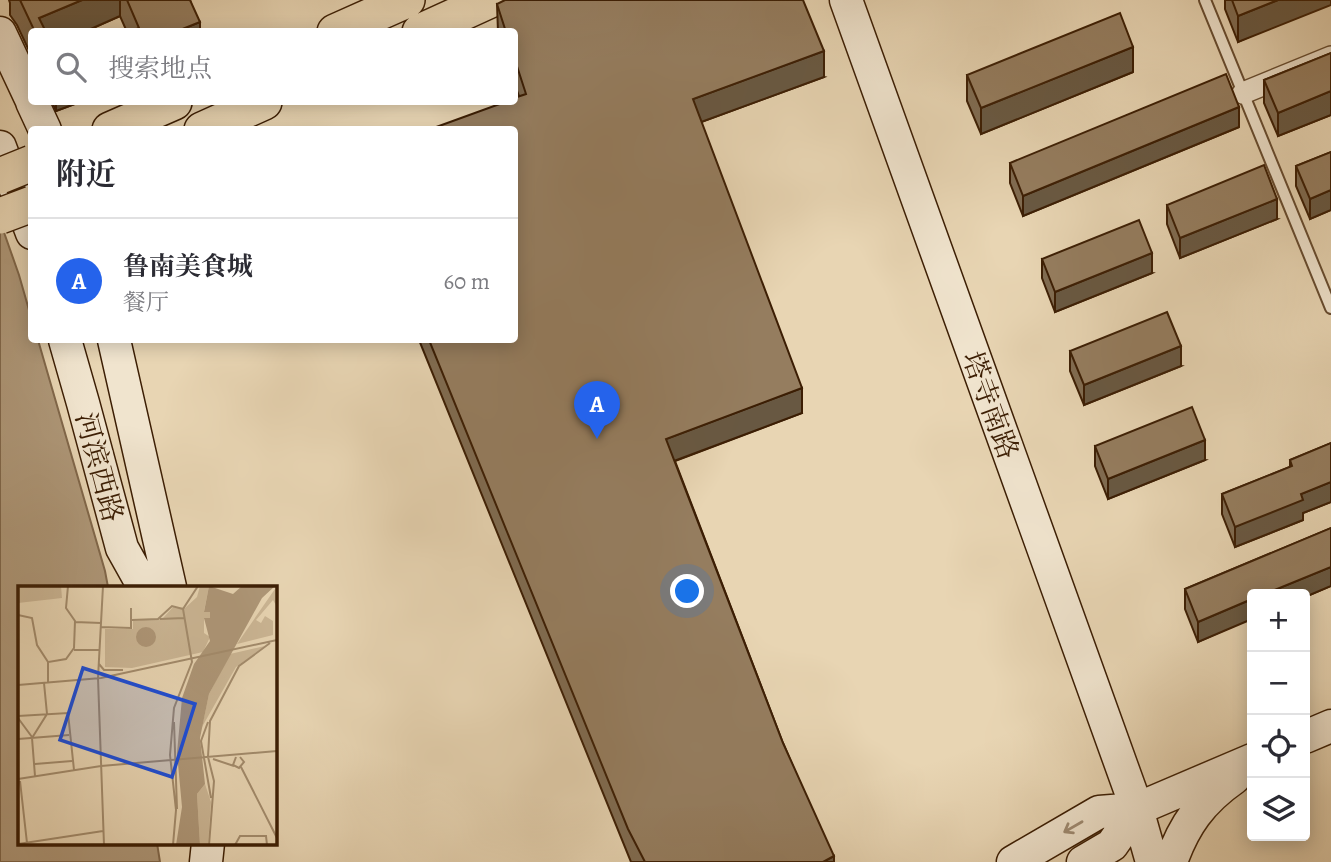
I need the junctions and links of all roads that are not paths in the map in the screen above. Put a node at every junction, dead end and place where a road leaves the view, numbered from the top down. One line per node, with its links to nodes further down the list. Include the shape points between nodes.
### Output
1 (407, 0): 5 (main road)
2 (490, 0): 6 (main road)
3 (846, 0): 32 (main road, 塔寺南路)
4 (1205, 0): 10 (lane)
5 (344, 28)
6 (429, 28)
7 (0, 33): 9 (main road)
8 (1331, 57): 10 (street)
9 (28, 92)
10 (1243, 93): 23 (lane)
11 (34, 105): 14 (main road)
12 (167, 105): 15 (main road)
13 (257, 105): 16 (main road)
14 (43, 126)
15 (119, 126)
16 (211, 126)
17 (0, 147): 22 (main road)
18 (28, 165): 19 (main road, bridge)
19 (0, 176)
20 (28, 206): 21 (main road, bridge)
21 (0, 216)
22 (28, 222)
23 (1331, 308)
24 (66, 343): 26 (main road, 河滨西路, via 122,548 141,582)
25 (115, 343): 27 (main road, 河滨西路)
26 (148, 586)
27 (170, 586)
28 (1331, 726): 29 (main road)
29 (1310, 735)
30 (1247, 762): 32 (main road)
31 (1247, 769): 38 (main road, via 1191,817)
32 (1137, 809): 35 (main road, one-way to 35, via 1099,812); 36 (main road, via 1112,845); 37 (main road, 塔寺南路)
33 (208, 844): 34 (main road)
34 (206, 862)
35 (1013, 862)
36 (1083, 862)
37 (1152, 862)
38 (1171, 862)

